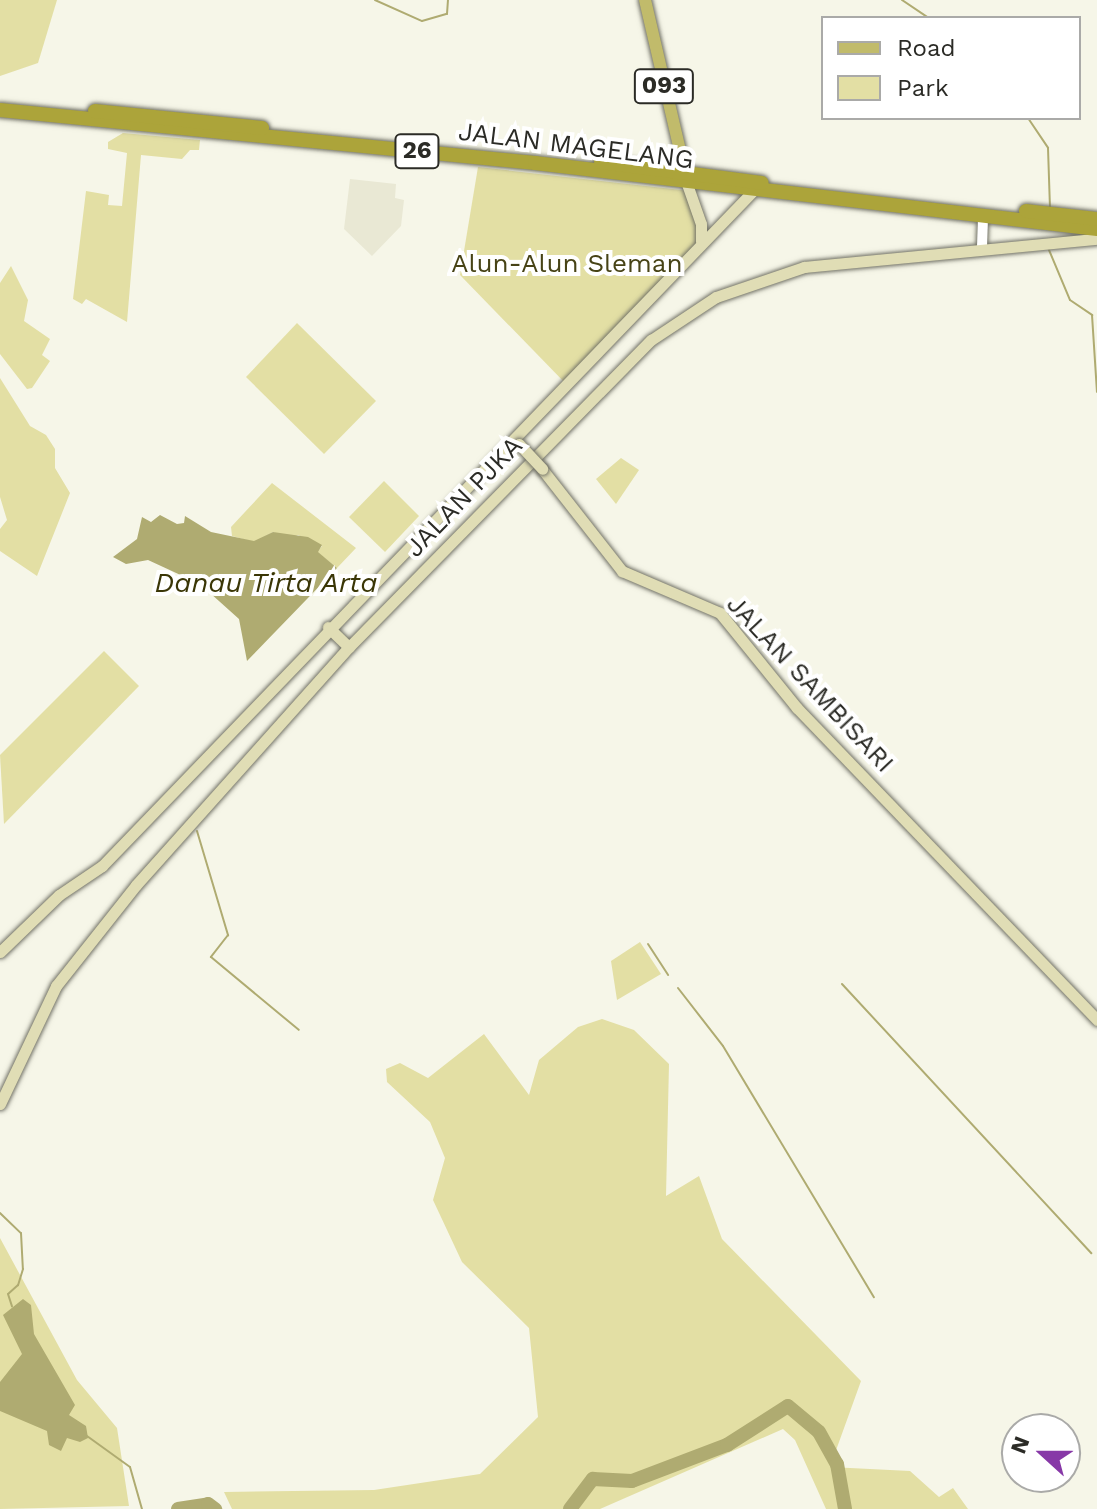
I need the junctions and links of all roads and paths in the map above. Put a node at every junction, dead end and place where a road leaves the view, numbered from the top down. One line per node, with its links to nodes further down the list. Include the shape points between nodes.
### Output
1 (645, 0): 5 (main road, 093)
2 (0, 101): 4 (highway, JALAN MAGELANG / 26)
3 (0, 110): 4 (highway, JALAN MAGELANG / 26)
4 (146, 121): 5 (highway, JALAN MAGELANG / 26)
5 (686, 178): 6 (highway, JALAN MAGELANG / 26); 7 (highway, JALAN MAGELANG / 26); 13 (main road)
6 (752, 192): 8 (highway, JALAN MAGELANG / 26); 13 (main road)
7 (1026, 216): 8 (highway, JALAN MAGELANG / 26); 10 (highway, JALAN MAGELANG / 26)
8 (983, 217): 14 (street)
9 (1097, 219): 10 (highway, JALAN MAGELANG / 26)
10 (1069, 221): 11 (highway, JALAN MAGELANG / 26)
11 (1097, 229)
12 (1097, 239): 14 (main road, JALAN PJKA)
13 (701, 241): 15 (main road)
14 (982, 247): 17 (main road, JALAN PJKA, via 804,267 740,286 693,310 629,360)
15 (515, 441): 16 (main road); 19 (main road, JALAN SAMBISARI, bridge, via 622,571 720,613 797,708)
16 (328, 627): 17 (main road); 18 (main road, via 102,866 59,895)
17 (349, 647): 20 (main road, JALAN PJKA, via 92,937 51,995)
18 (0, 952)
19 (1097, 1020)
20 (0, 1104)

